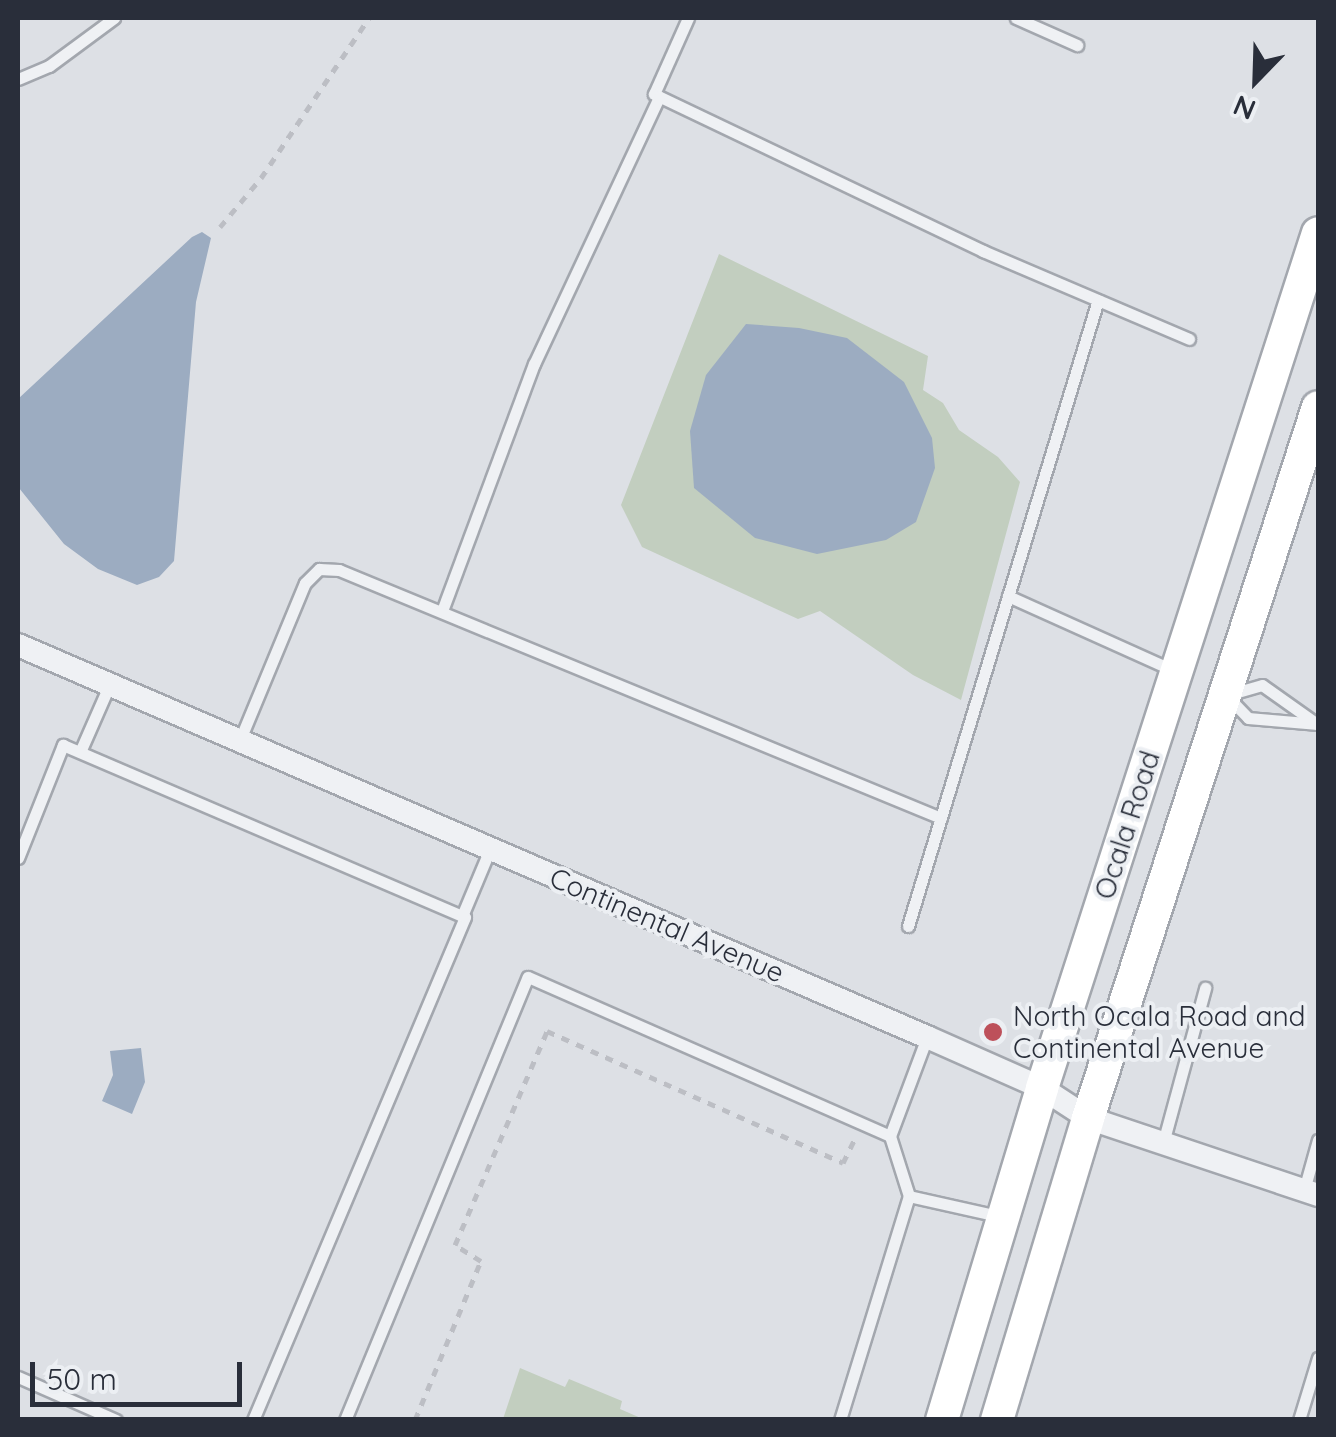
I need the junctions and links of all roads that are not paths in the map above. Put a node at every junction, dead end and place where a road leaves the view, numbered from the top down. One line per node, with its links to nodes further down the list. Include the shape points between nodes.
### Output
1 (114, 18): 5 (lane, via 48,66)
2 (688, 18): 6 (lane, via 654,94)
3 (1016, 18): 4 (lane)
4 (1077, 45)
5 (18, 79)
6 (659, 97): 8 (lane); 12 (lane, via 534,364)
7 (1318, 233): 14 (main road, Ocala Road)
8 (1098, 300): 9 (lane); 11 (lane)
9 (1189, 339)
10 (1318, 407): 16 (main road, Ocala Road)
11 (1008, 596): 14 (lane); 20 (lane)
12 (442, 611): 18 (lane, via 360,576 319,568 292,608); 20 (lane)
13 (18, 645): 15 (street, Continental Avenue)
14 (1177, 672): 16 (main road); 27 (main road, Ocala Road)
15 (109, 686): 18 (street, Continental Avenue); 19 (lane)
16 (1226, 695): 17 (lane, via 1248,718); 17 (lane, via 1262,685); 28 (main road, Ocala Road)
17 (1318, 724)
18 (239, 742): 21 (street, Continental Avenue)
19 (80, 752): 22 (lane, via 63,745); 23 (lane)
20 (941, 818): 24 (lane)
21 (490, 849): 23 (lane); 26 (street, Continental Avenue)
22 (18, 858)
23 (462, 916): 38 (lane)
24 (908, 926)
25 (1205, 988): 31 (lane)
26 (928, 1037): 27 (street, Continental Avenue); 29 (lane)
27 (1042, 1088): 28 (street, Continental Avenue); 34 (main road, Ocala Road)
28 (1088, 1118): 31 (street, Continental Avenue); 42 (main road, Ocala Road)
29 (890, 1136): 33 (lane); 39 (lane, via 528,977)
30 (1318, 1140): 32 (lane)
31 (1163, 1144): 32 (street, Continental Avenue)
32 (1311, 1193)
33 (909, 1196): 34 (lane); 40 (lane)
34 (1002, 1217): 41 (main road, Ocala Road)
35 (1318, 1358): 43 (lane)
36 (18, 1377): 37 (lane)
37 (116, 1420)
38 (253, 1420)
39 (345, 1420)
40 (840, 1420)
41 (942, 1420)
42 (997, 1420)
43 (1299, 1420)

